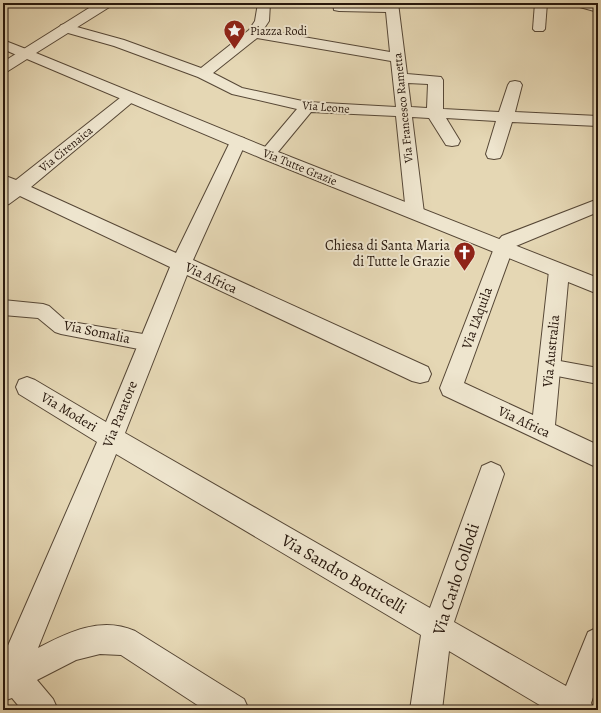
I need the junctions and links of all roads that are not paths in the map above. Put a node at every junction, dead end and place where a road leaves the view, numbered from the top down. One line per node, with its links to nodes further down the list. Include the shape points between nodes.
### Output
1 (106, 3): 8 (street)
2 (264, 3): 10 (street, via 262,21)
3 (339, 3): 6 (street, via 339,7)
4 (541, 3): 9 (street)
5 (581, 3): 7 (street)
6 (392, 6): 13 (street, Via Francesco Rametta)
7 (598, 8)
8 (66, 28): 12 (street); 15 (street, Via Leone, via 119,43)
9 (539, 29)
10 (254, 33): 13 (street); 15 (street)
11 (3, 44): 12 (street, Via Tutte Grazie)
12 (26, 54): 14 (street); 18 (street, Via Tutte Grazie)
13 (398, 58): 16 (street, Via Francesco Rametta)
14 (3, 68)
15 (203, 74): 19 (street, Via Leone, via 237,91)
16 (400, 78): 20 (street, Via Francesco Rametta); 21 (street, via 436,80)
17 (515, 85): 22 (street)
18 (130, 97): 25 (street, Via Tutte Grazie); 28 (street, Via Cirenaica)
19 (307, 107): 20 (street, Via Leone); 26 (street)
20 (404, 112): 21 (street, Via Leone); 31 (street, Via Francesco Rametta)
21 (435, 114): 22 (street, Via Leone); 24 (street)
22 (504, 117): 23 (street, Via Leone); 27 (street)
23 (598, 121)
24 (452, 141)
25 (238, 142): 26 (street, Via Tutte Grazie); 33 (street, Via Paratore)
26 (267, 154): 31 (street, Via Tutte Grazie)
27 (494, 154)
28 (10, 185): 29 (street, Via Cirenaica); 33 (street, Via Africa)
29 (3, 200)
30 (598, 205): 32 (street, via 509,241)
31 (415, 213): 32 (street, Via Tutte Grazie)
32 (503, 248): 34 (street, Via Tutte Grazie); 42 (street, Via L'Aquila)
33 (181, 264): 37 (street, Via Paratore); 39 (street, Via Africa)
34 (559, 271): 35 (street, Via Tutte Grazie); 38 (street, Via Australia)
35 (598, 286)
36 (3, 308): 37 (street, Via Somalia, via 4,306 43,311 61,327)
37 (149, 343): 44 (street, Via Paratore)
38 (550, 367): 40 (street); 43 (street, Via Australia)
39 (420, 374)
40 (598, 376)
41 (26, 387): 44 (street, Via Moderi)
42 (451, 388): 43 (street, Via Africa)
43 (543, 431): 45 (street, Via Africa)
44 (111, 438): 47 (street, Via Sandro Botticelli); 49 (street, Via Paratore)
45 (598, 457)
46 (491, 474): 47 (street, Via Carlo Collodi)
47 (437, 628): 50 (street, Via Sandro Botticelli); 53 (street, Via Carlo Collodi)
48 (598, 642): 50 (street)
49 (6, 677): 51 (street); 52 (street, via 35,666 71,646 100,639 125,641)
50 (576, 709)
51 (42, 710)
52 (233, 710)
53 (426, 710)

